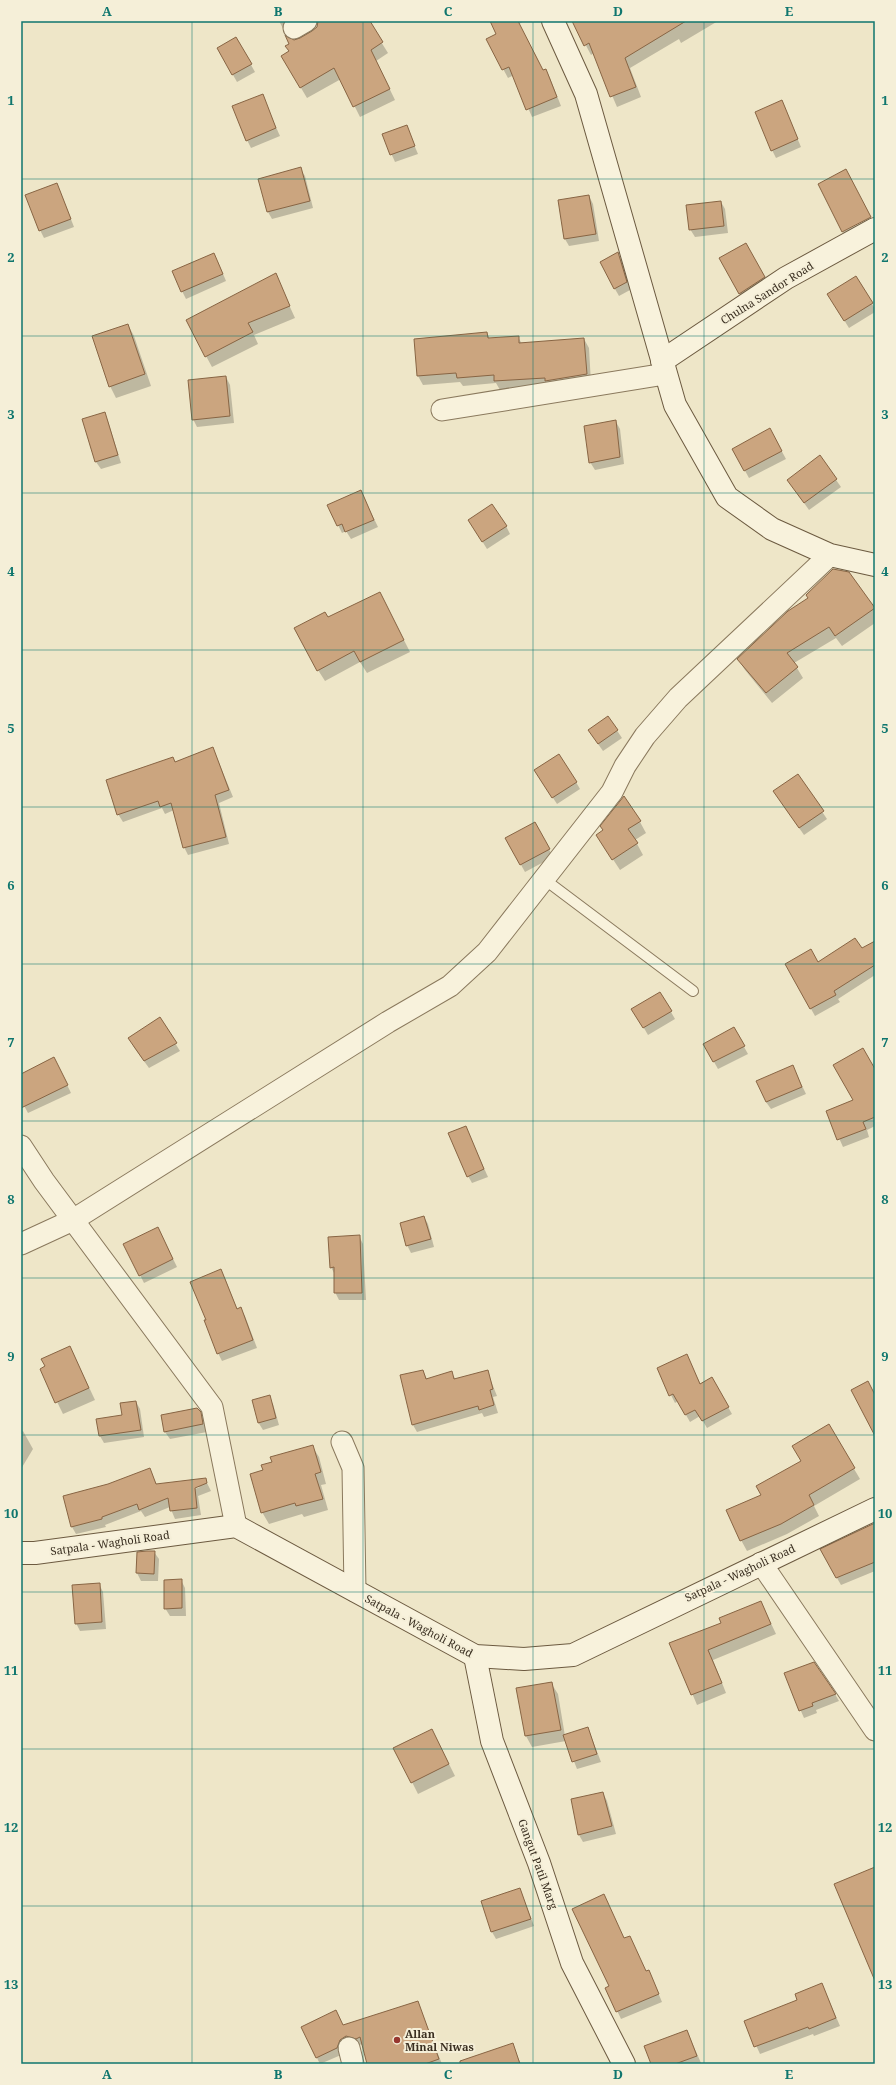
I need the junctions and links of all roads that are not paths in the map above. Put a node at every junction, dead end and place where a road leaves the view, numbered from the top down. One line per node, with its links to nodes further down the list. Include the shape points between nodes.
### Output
1 (553, 21): 3 (main road, via 586,94)
2 (875, 229): 3 (main road, Chulna Sandor Road, via 786,278)
3 (664, 367): 4 (street); 5 (main road, via 675,405 727,497 772,529)
4 (442, 410)
5 (830, 555): 6 (main road); 7 (street, via 678,698 654,725 625,766 612,792)
6 (875, 565)
7 (544, 879): 8 (lane); 10 (street, via 487,952 450,986 388,1022)
8 (694, 991)
9 (21, 1146): 10 (street)
10 (73, 1220): 11 (street); 14 (street, via 212,1407)
11 (21, 1244)
12 (342, 1442): 17 (street, via 353,1468)
13 (875, 1509): 16 (main road, Satpala - Wagholi Road)
14 (236, 1526): 15 (main road, Satpala - Wagholi Road); 17 (main road, Satpala - Wagholi Road)
15 (21, 1553)
16 (762, 1563): 18 (main road, Satpala - Wagholi Road, via 573,1655 524,1659); 19 (street)
17 (355, 1591): 18 (main road, Satpala - Wagholi Road)
18 (475, 1656): 20 (main road, Gangut Patil Marg, via 492,1741 539,1863 572,1963)
19 (875, 1730)
20 (624, 2064)

